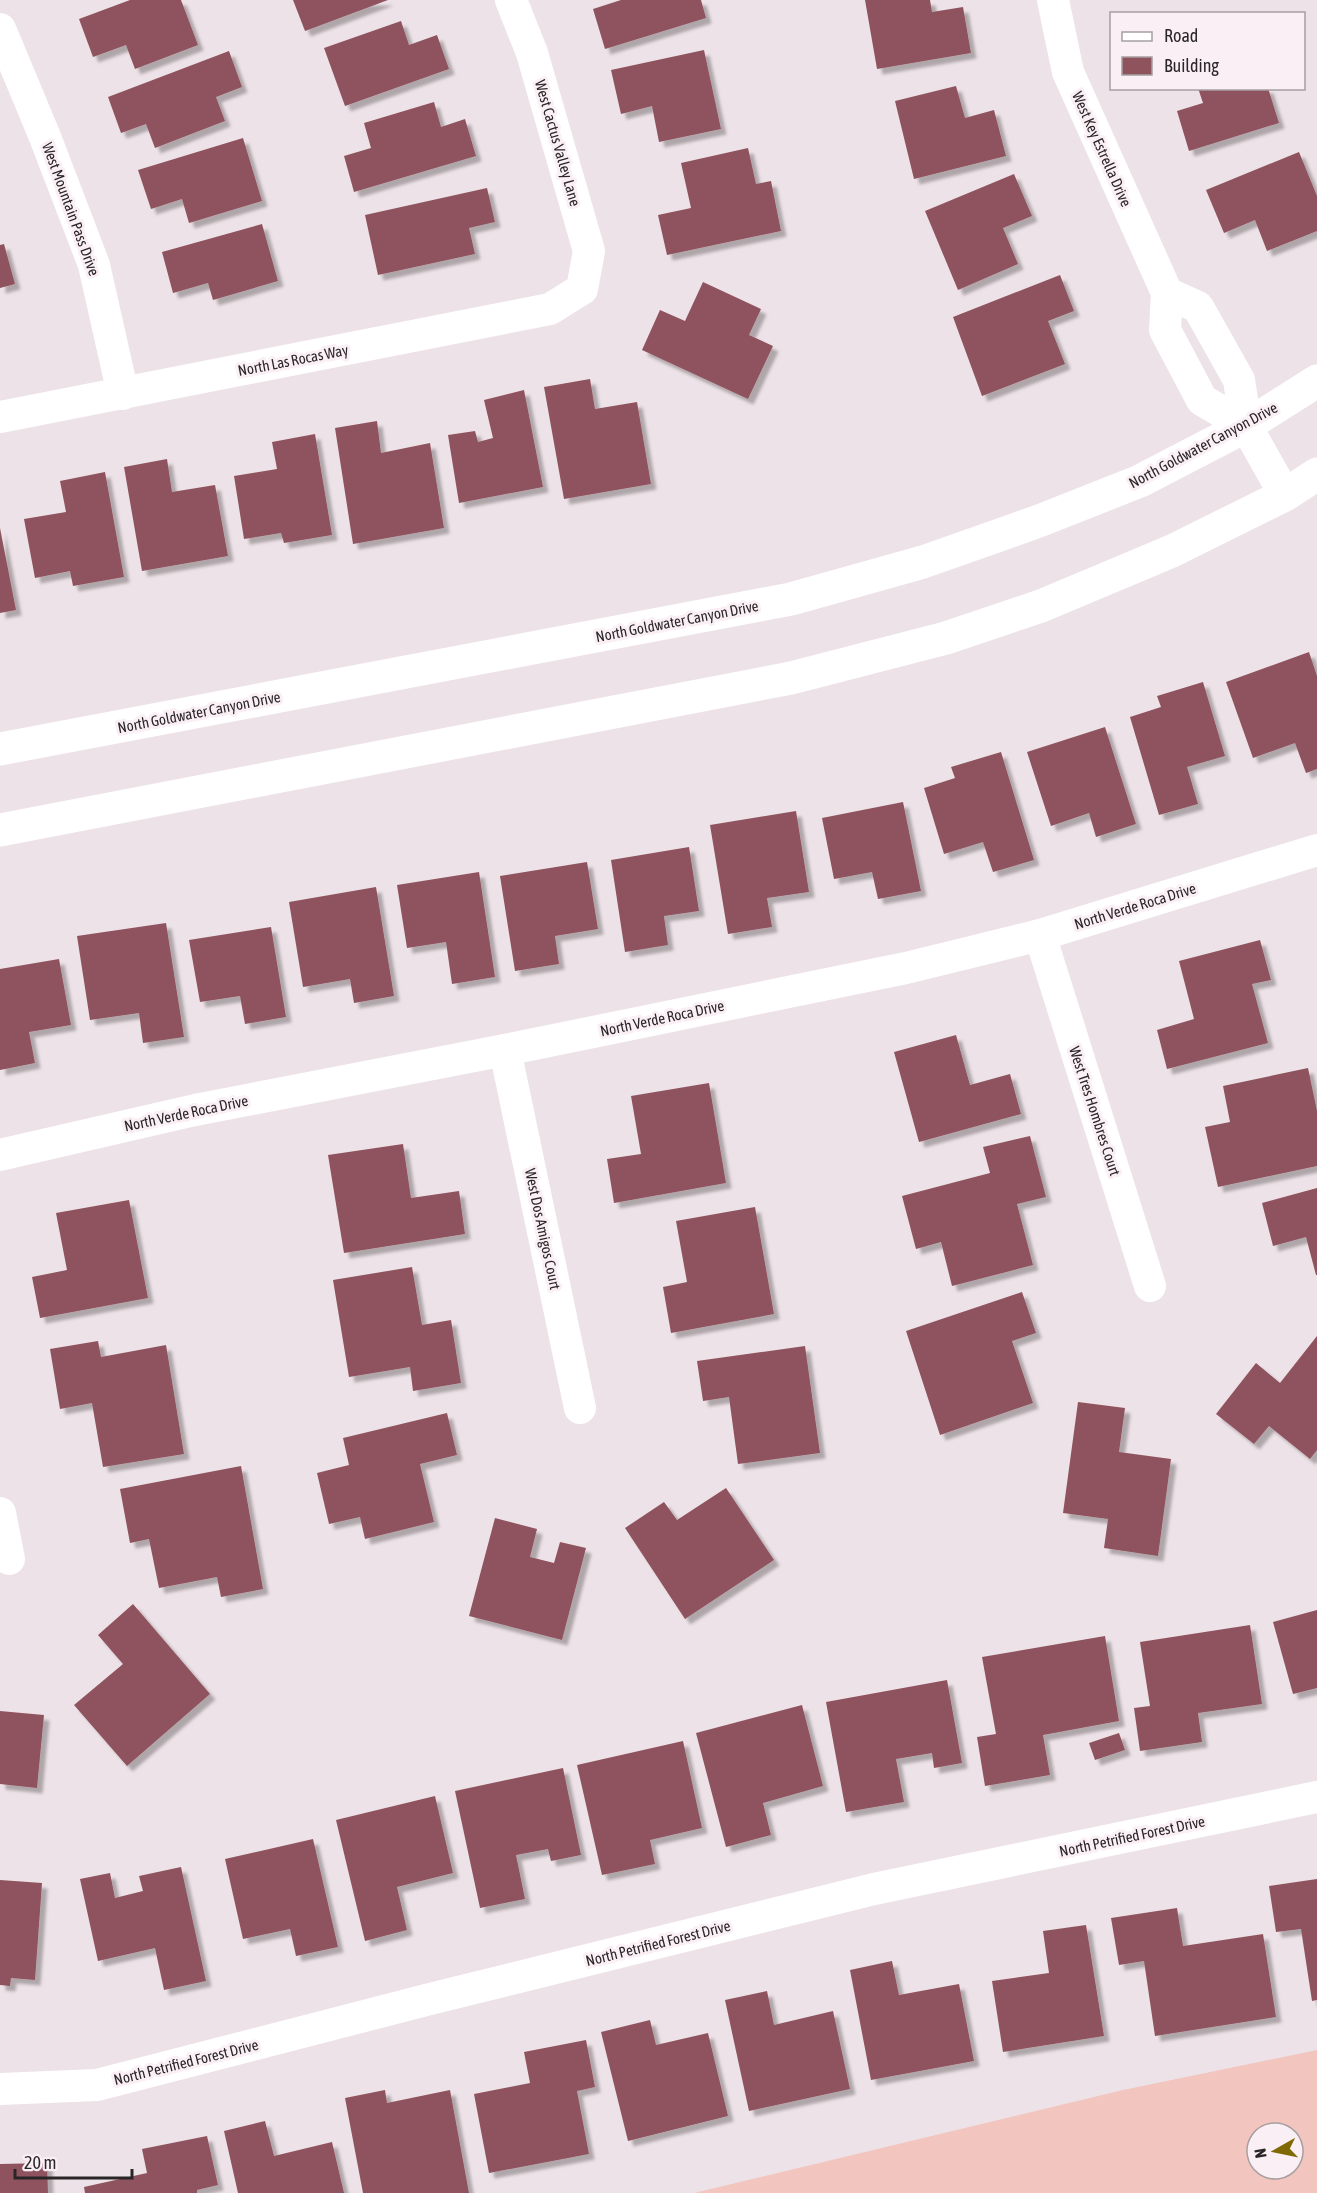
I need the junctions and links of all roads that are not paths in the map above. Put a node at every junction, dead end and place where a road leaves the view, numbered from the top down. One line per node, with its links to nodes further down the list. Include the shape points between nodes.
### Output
1 (511, 0): 4 (street, West Cactus Valley Lane, via 532,53 589,251)
2 (1053, 0): 5 (street, West Key Estrella Drive, via 1068,72)
3 (0, 29): 7 (street, West Mountain Pass Drive, via 94,265)
4 (582, 289): 7 (street, North Las Rocas Way, via 550,309)
5 (1167, 293): 9 (street, West Key Estrella Drive, via 1198,307 1239,380); 9 (street, West Key Estrella Drive, via 1165,330 1202,400)
6 (1317, 381): 9 (street, North Goldwater Canyon Drive)
7 (123, 394): 8 (street, North Las Rocas Way)
8 (0, 417)
9 (1246, 426): 11 (street, West Key Estrella Drive); 12 (street, North Goldwater Canyon Drive, via 1140,481 1039,521 923,562 791,599)
10 (1317, 474): 11 (street)
11 (1285, 495): 13 (street, via 1172,551 1041,606 946,638 791,678)
12 (0, 749)
13 (0, 830)
14 (1317, 850): 15 (street, North Verde Roca Drive)
15 (1040, 935): 16 (street, North Verde Roca Drive, via 906,968); 18 (street, West Tres Hombres Court)
16 (506, 1050): 17 (street, North Verde Roca Drive, via 195,1110); 19 (street, West Dos Amigos Court)
17 (0, 1155)
18 (1150, 1286)
19 (580, 1408)
20 (0, 1513): 21 (street)
21 (9, 1559)
22 (1317, 1797): 23 (street, North Petrified Forest Drive, via 874,1889 97,2085)
23 (0, 2089)

